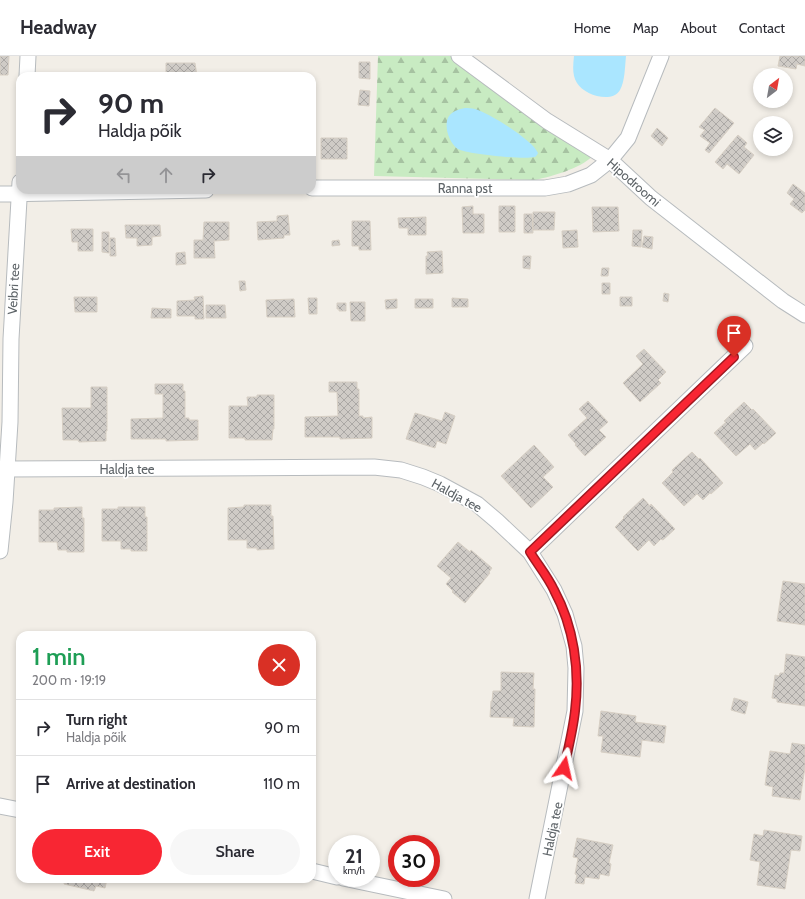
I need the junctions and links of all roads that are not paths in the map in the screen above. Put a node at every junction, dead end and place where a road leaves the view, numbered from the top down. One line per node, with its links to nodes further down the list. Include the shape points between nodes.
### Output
1 (28, 56): 4 (street)
2 (459, 56): 5 (street, Hipodroomi, via 547,121)
3 (661, 56): 5 (street, Ranna pst, via 628,138)
4 (27, 72)
5 (610, 160): 6 (street, Ranna pst, via 591,175 568,184 545,188); 10 (street, Hipodroomi, via 651,198 783,301)
6 (316, 188)
7 (16, 189): 8 (street)
8 (0, 194)
9 (20, 194): 12 (street, Veibri tee)
10 (805, 315)
11 (745, 346): 15 (street)
12 (5, 423): 13 (street, Veibri tee)
13 (7, 469): 14 (street, Veibri tee); 15 (street, Haldja tee, via 374,467 401,470 440,484 477,504)
14 (0, 551)
15 (530, 552): 22 (street, Haldja tee, via 554,590 565,614 574,646 576,668 575,711)
16 (0, 806): 17 (street)
17 (16, 809)
18 (316, 873): 19 (street)
19 (328, 875)
20 (380, 886): 21 (street)
21 (444, 899)
22 (537, 899)

